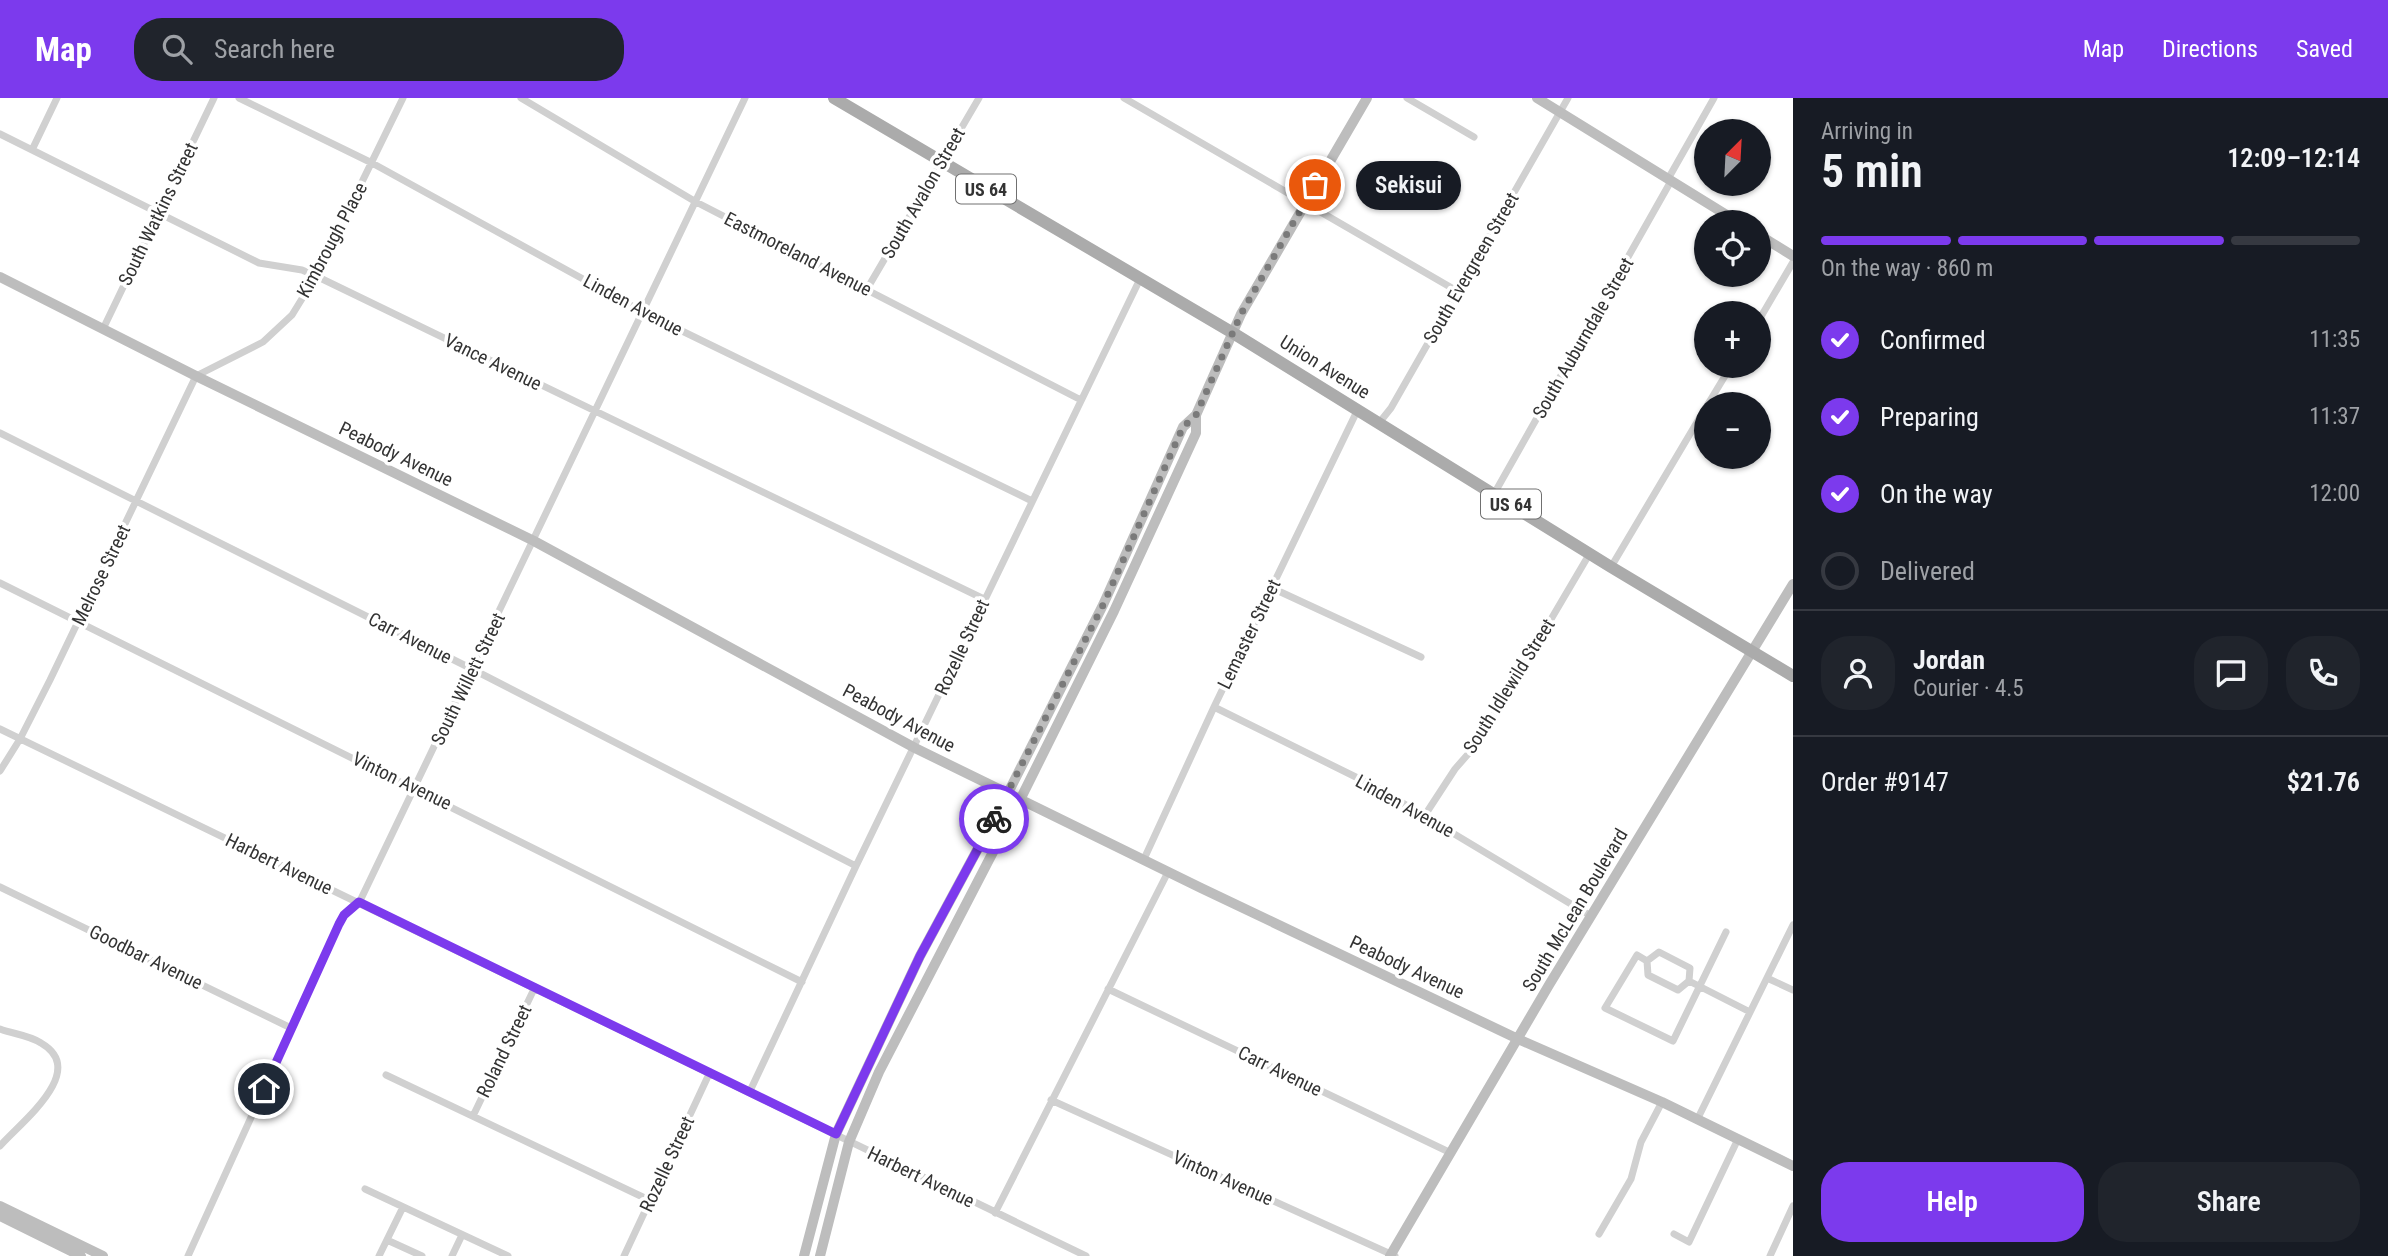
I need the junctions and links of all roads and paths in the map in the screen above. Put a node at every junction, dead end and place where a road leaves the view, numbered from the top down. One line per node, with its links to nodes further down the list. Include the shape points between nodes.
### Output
1 (57, 98): 19 (street)
2 (214, 98): 26 (street, South Watkins Street)
3 (239, 98): 21 (street, Linden Avenue)
4 (402, 98): 21 (street, Kimbrough Place)
5 (521, 98): 23 (street, Eastmoreland Avenue)
6 (745, 98): 23 (street, South Willett Street)
7 (834, 98): 15 (main road, Union Avenue / US 64)
8 (979, 98): 20 (street, South Avalon Street)
9 (1124, 98): 24 (street)
10 (1367, 98): 24 (main road)
11 (1407, 98): 18 (street)
12 (1537, 98): 16 (main road)
13 (1568, 98): 16 (street, South Evergreen Street)
14 (1714, 98): 22 (street, South Auburndale Street)
15 (855, 103): 20 (main road, Union Avenue / US 64)
16 (1560, 112): 22 (main road); 34 (street, South Evergreen Street)
17 (0, 134): 19 (street, Vance Avenue)
18 (1474, 137)
19 (32, 150): 26 (street, Vance Avenue)
20 (940, 162): 32 (main road, Union Avenue / US 64); 33 (street, South Avalon Street)
21 (372, 163): 30 (street, Kimbrough Place); 36 (street, Linden Avenue)
22 (1670, 180): 25 (main road); 47 (street, South Auburndale Street)
23 (695, 202): 33 (street, Eastmoreland Avenue); 36 (street, South Willett Street)
24 (1304, 203): 34 (street); 38 (main road)
25 (1719, 210)
26 (159, 213): 30 (street, Vance Avenue, via 259,263); 37 (street, South Watkins Street)
27 (1771, 242): 28 (main road)
28 (1793, 256)
29 (1793, 262): 35 (street)
30 (316, 276): 39 (street, Kimbrough Place, via 292,315 263,342); 42 (street, Vance Avenue)
31 (0, 277): 37 (main road, Peabody Avenue)
32 (1140, 279): 38 (main road, Union Avenue / US 64); 40 (street, Rozelle Street)
33 (867, 289): 40 (street, Eastmoreland Avenue)
34 (1457, 291): 44 (street, South Evergreen Street)
35 (1770, 301)
36 (643, 312): 42 (street, South Willett Street); 49 (street, Linden Avenue)
37 (103, 330): 39 (main road, Peabody Avenue)
38 (1233, 333): 41 (main road, Union Avenue / US 64); 43 (main road)
39 (196, 376): 48 (street, Melrose Street); 50 (main road, Peabody Avenue)
40 (1081, 400): 49 (street, Rozelle Street)
41 (1358, 409): 44 (main road, Union Avenue / US 64); 55 (street, Lemaster Street)
42 (595, 412): 50 (street, South Willett Street); 56 (street, Vance Avenue)
43 (1196, 415): 68 (main road, via 1183,427 1103,605); 69 (main road, via 1196,433)
44 (1379, 423): 47 (main road, Union Avenue / US 64)
45 (1694, 429): 52 (street)
46 (0, 433): 48 (street, Carr Avenue)
47 (1494, 494): 51 (main road, Union Avenue / US 64)
48 (137, 500): 57 (street, Melrose Street); 60 (street, Carr Avenue)
49 (1032, 501): 56 (street, Rozelle Street)
50 (534, 541): 60 (street, South Willett Street); 65 (main road, Peabody Avenue)
51 (1590, 554): 52 (main road, Union Avenue / US 64); 70 (street, South Idlewild Street, via 1469,753)
52 (1611, 567): 58 (main road, Union Avenue / US 64)
53 (0, 583): 57 (street, Vinton Avenue)
54 (1793, 583): 58 (main road, South McLean Boulevard)
55 (1272, 588): 59 (street); 62 (street, Lemaster Street)
56 (984, 599): 65 (street, Rozelle Street)
57 (79, 622): 64 (street, Melrose Street); 67 (street, Vinton Avenue)
58 (1751, 651): 61 (main road, Union Avenue / US 64); 76 (main road, South McLean Boulevard)
59 (1420, 657)
60 (472, 669): 67 (street, South Willett Street); 72 (street, Carr Avenue)
61 (1793, 676)
62 (1213, 707): 70 (street, Linden Avenue); 71 (street, Lemaster Street)
63 (0, 729): 64 (street, Harbert Avenue)
64 (20, 739): 66 (street, Melrose Street); 75 (street, Harbert Avenue)
65 (915, 748): 68 (main road, Peabody Avenue); 72 (street, Rozelle Street)
66 (0, 771)
67 (416, 788): 75 (street, South Willett Street); 84 (street, Vinton Avenue)
68 (1008, 793): 69 (main road, Peabody Avenue); 79 (main road)
69 (1020, 800): 71 (main road, Peabody Avenue); 81 (main road)
70 (1425, 815): 76 (street, Linden Avenue)
71 (1144, 859): 73 (main road, Peabody Avenue)
72 (856, 866): 84 (street, Rozelle Street)
73 (1168, 872): 87 (street); 92 (main road, Peabody Avenue)
74 (0, 887): 90 (street, Goodbar Avenue)
75 (359, 902): 86 (street, Harbert Avenue); 90 (street, South Willett Street, via 339,924)
76 (1591, 916): 92 (main road, South McLean Boulevard)
77 (1793, 925): 82 (street)
78 (1726, 932): 85 (street)
79 (920, 956): 81 (main road); 100 (main road)
80 (1647, 961): 83 (street, via 1648,975 1678,990); 83 (street, via 1659,952 1690,968); 85 (street, via 1637,955 1605,1008 1673,1041)
81 (935, 964): 102 (main road)
82 (1766, 978): 88 (street); 89 (street)
83 (1689, 981): 85 (street)
84 (802, 982): 95 (street, Rozelle Street)
85 (1699, 986): 89 (street)
86 (535, 987): 93 (street, Harbert Avenue); 98 (street, Roland Street)
87 (1108, 989): 96 (street); 104 (street, Carr Avenue)
88 (1793, 989)
89 (1750, 1012): 99 (street)
90 (291, 1028): 120 (street, South Willett Street)
91 (0, 1029): 103 (street, via 39,1041 59,1064 49,1092)
92 (1518, 1039): 97 (main road, Peabody Avenue); 104 (main road, South McLean Boulevard)
93 (710, 1072): 95 (street, Harbert Avenue); 107 (street, Rozelle Street)
94 (386, 1075): 98 (street)
95 (750, 1091): 100 (street, Harbert Avenue)
96 (1051, 1100): 111 (street); 117 (street, Vinton Avenue)
97 (1662, 1102): 99 (main road, Peabody Avenue); 113 (street, via 1630,1179)
98 (473, 1116): 107 (street)
99 (1697, 1120): 101 (main road, Peabody Avenue)
100 (836, 1134): 102 (street, Harbert Avenue); 126 (main road)
101 (1738, 1139): 105 (main road, Peabody Avenue); 114 (street, via 1689,1242)
102 (849, 1142): 111 (street, Harbert Avenue); 127 (main road)
103 (0, 1146)
104 (1451, 1153): 117 (main road, South McLean Boulevard)
105 (1793, 1166)
106 (365, 1189): 110 (street)
107 (649, 1200): 125 (street, Rozelle Street)
108 (0, 1206): 119 (main road)
109 (1793, 1206): 129 (street)
110 (403, 1207): 115 (street); 116 (street)
111 (995, 1213): 128 (street, Harbert Avenue)
112 (0, 1216): 118 (main road)
113 (1599, 1234)
114 (1674, 1234)
115 (462, 1235): 123 (street); 124 (street)
116 (387, 1240): 121 (street); 122 (street)
117 (1392, 1255)
118 (81, 1256)
119 (103, 1256)
120 (188, 1256)
121 (379, 1256)
122 (422, 1256)
123 (452, 1256)
124 (508, 1256)
125 (624, 1256)
126 (804, 1256)
127 (820, 1256)
128 (1086, 1256)
129 (1770, 1256)

